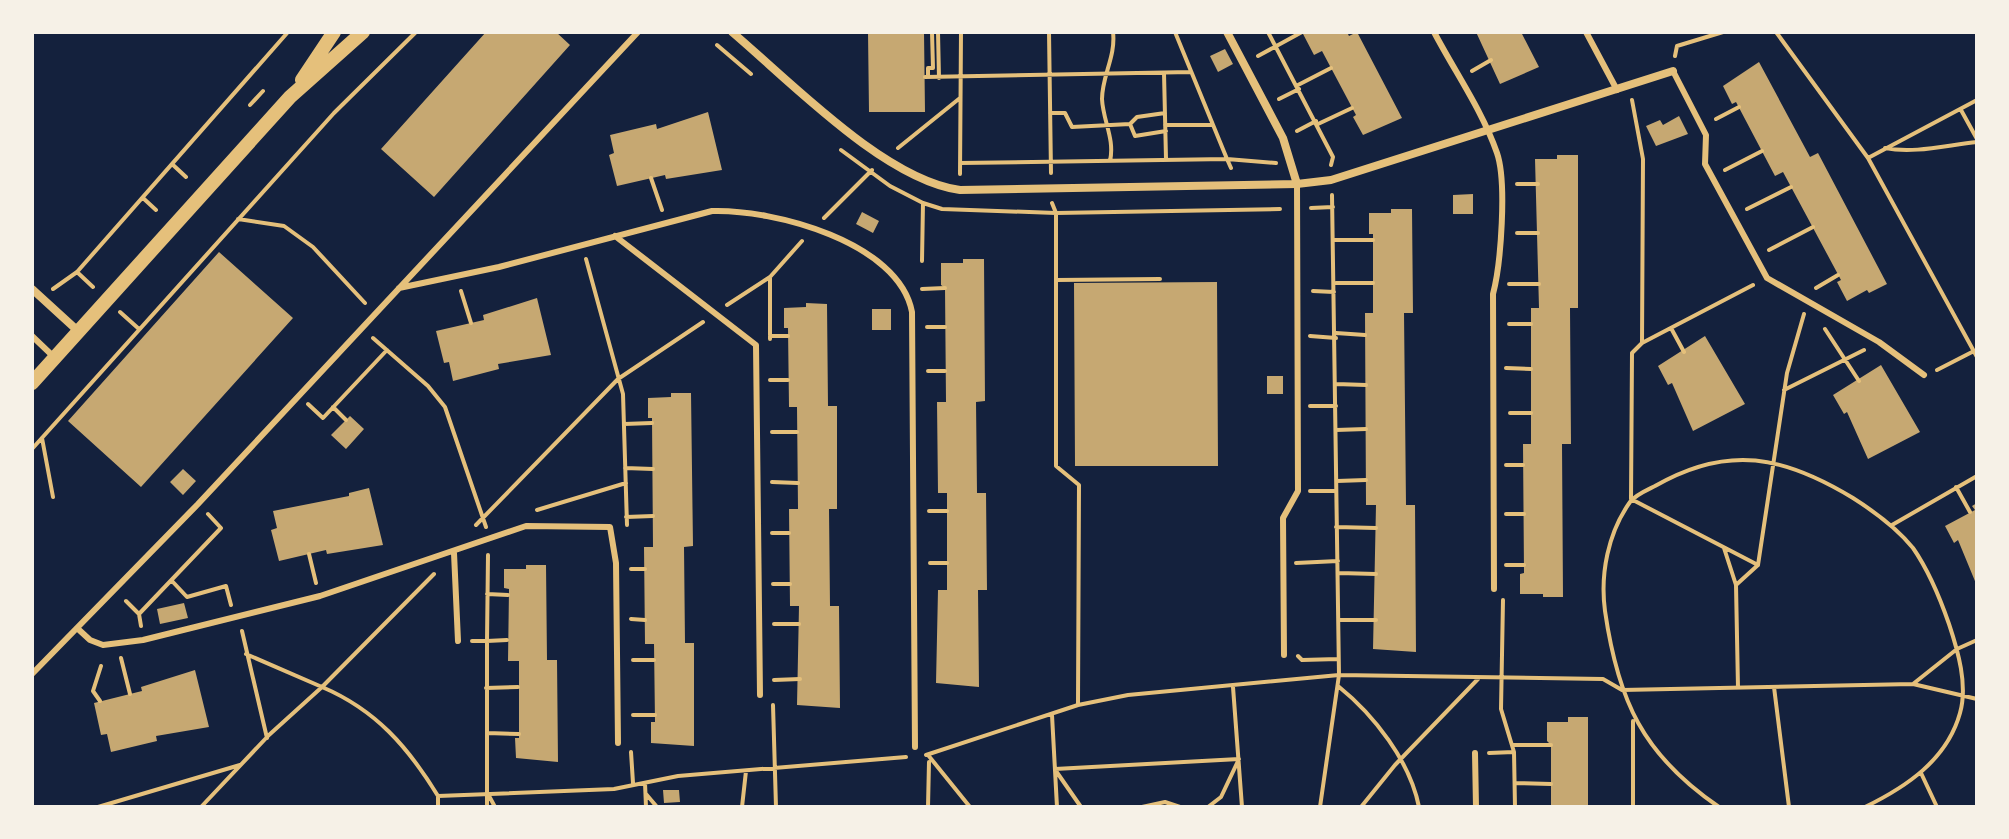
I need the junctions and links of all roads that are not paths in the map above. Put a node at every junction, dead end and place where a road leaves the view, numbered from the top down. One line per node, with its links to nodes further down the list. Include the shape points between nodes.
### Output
1 (334, 32): 10 (street)
2 (363, 32): 10 (street)
3 (638, 32): 14 (lane)
4 (732, 32): 12 (street, via 884,160 913,177 960,190)
5 (1227, 32): 12 (street, via 1293,164)
6 (1434, 32): 11 (lane)
7 (1586, 32): 9 (lane)
8 (1673, 71): 9 (street); 19 (lane, via 1706,135 1705,164 1767,278 1879,342)
9 (1617, 90): 11 (street)
10 (290, 97): 16 (street)
11 (1487, 131): 12 (street, via 1331,180); 22 (lane, via 1498,156 1500,233 1493,323)
12 (1297, 184): 25 (lane, via 1298,491 1283,518)
13 (615, 236): 14 (lane); 27 (lane, via 756,345); 29 (lane, via 732,210 812,230 874,257 909,297)
14 (399, 288): 23 (lane)
15 (32, 289): 16 (street)
16 (78, 331): 18 (street)
17 (32, 336): 18 (lane)
18 (55, 358): 20 (street)
19 (1924, 375)
20 (32, 383)
21 (454, 553): 23 (lane, via 236,619 118,645 90,640); 24 (lane); 28 (lane, via 526,526 610,527 616,563)
22 (1494, 589)
23 (77, 628): 26 (lane)
24 (458, 641)
25 (1284, 655)
26 (32, 674)
27 (760, 695)
28 (618, 743)
29 (915, 747)
30 (1475, 753): 31 (lane)
31 (1476, 807)

